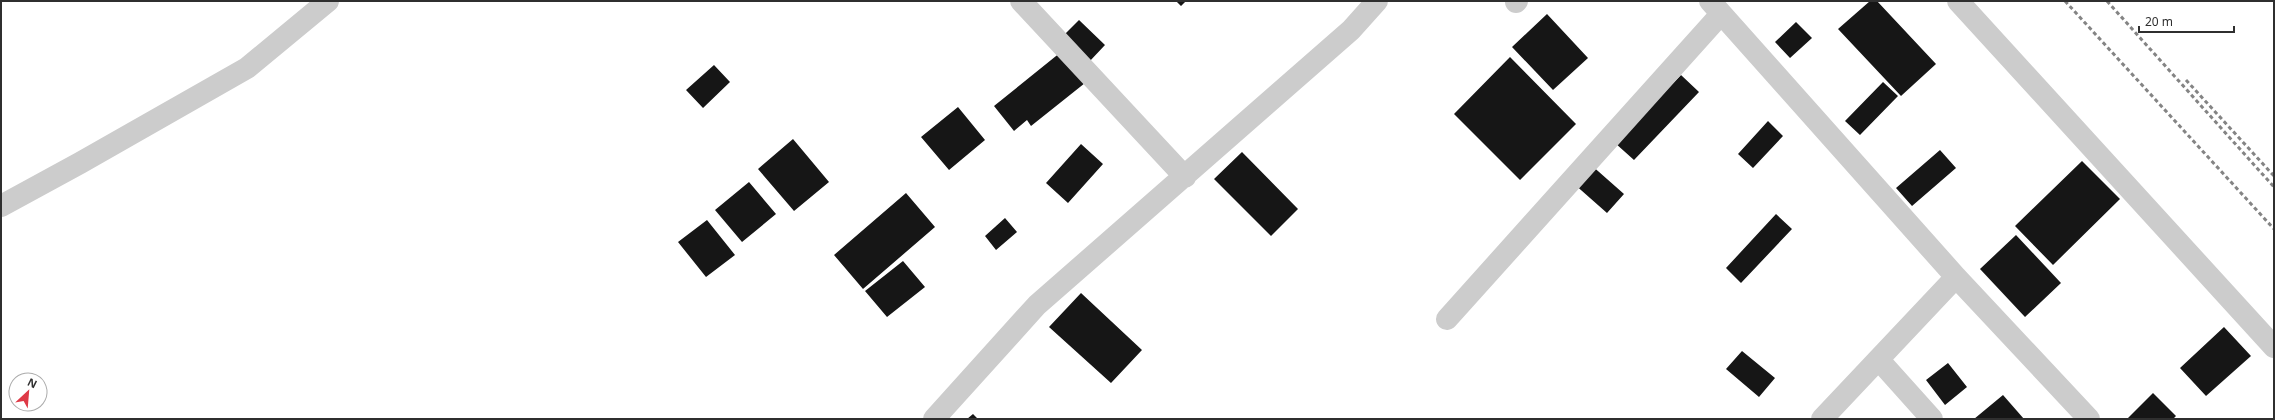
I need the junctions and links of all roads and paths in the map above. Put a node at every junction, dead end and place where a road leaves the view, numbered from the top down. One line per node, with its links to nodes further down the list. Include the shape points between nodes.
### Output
1 (328, 1): 7 (street, via 247,68 80,164)
2 (1020, 1): 6 (street)
3 (1377, 1): 6 (street, via 1351,30)
4 (1958, 1): 10 (street)
5 (1716, 7): 8 (street); 9 (street)
6 (1185, 177): 12 (street, via 1037,305)
7 (1, 206)
8 (1956, 277): 11 (street); 15 (street)
9 (1447, 319)
10 (2274, 347)
11 (1879, 360): 13 (street); 14 (street)
12 (934, 419)
13 (1822, 419)
14 (1932, 419)
15 (2089, 419)

